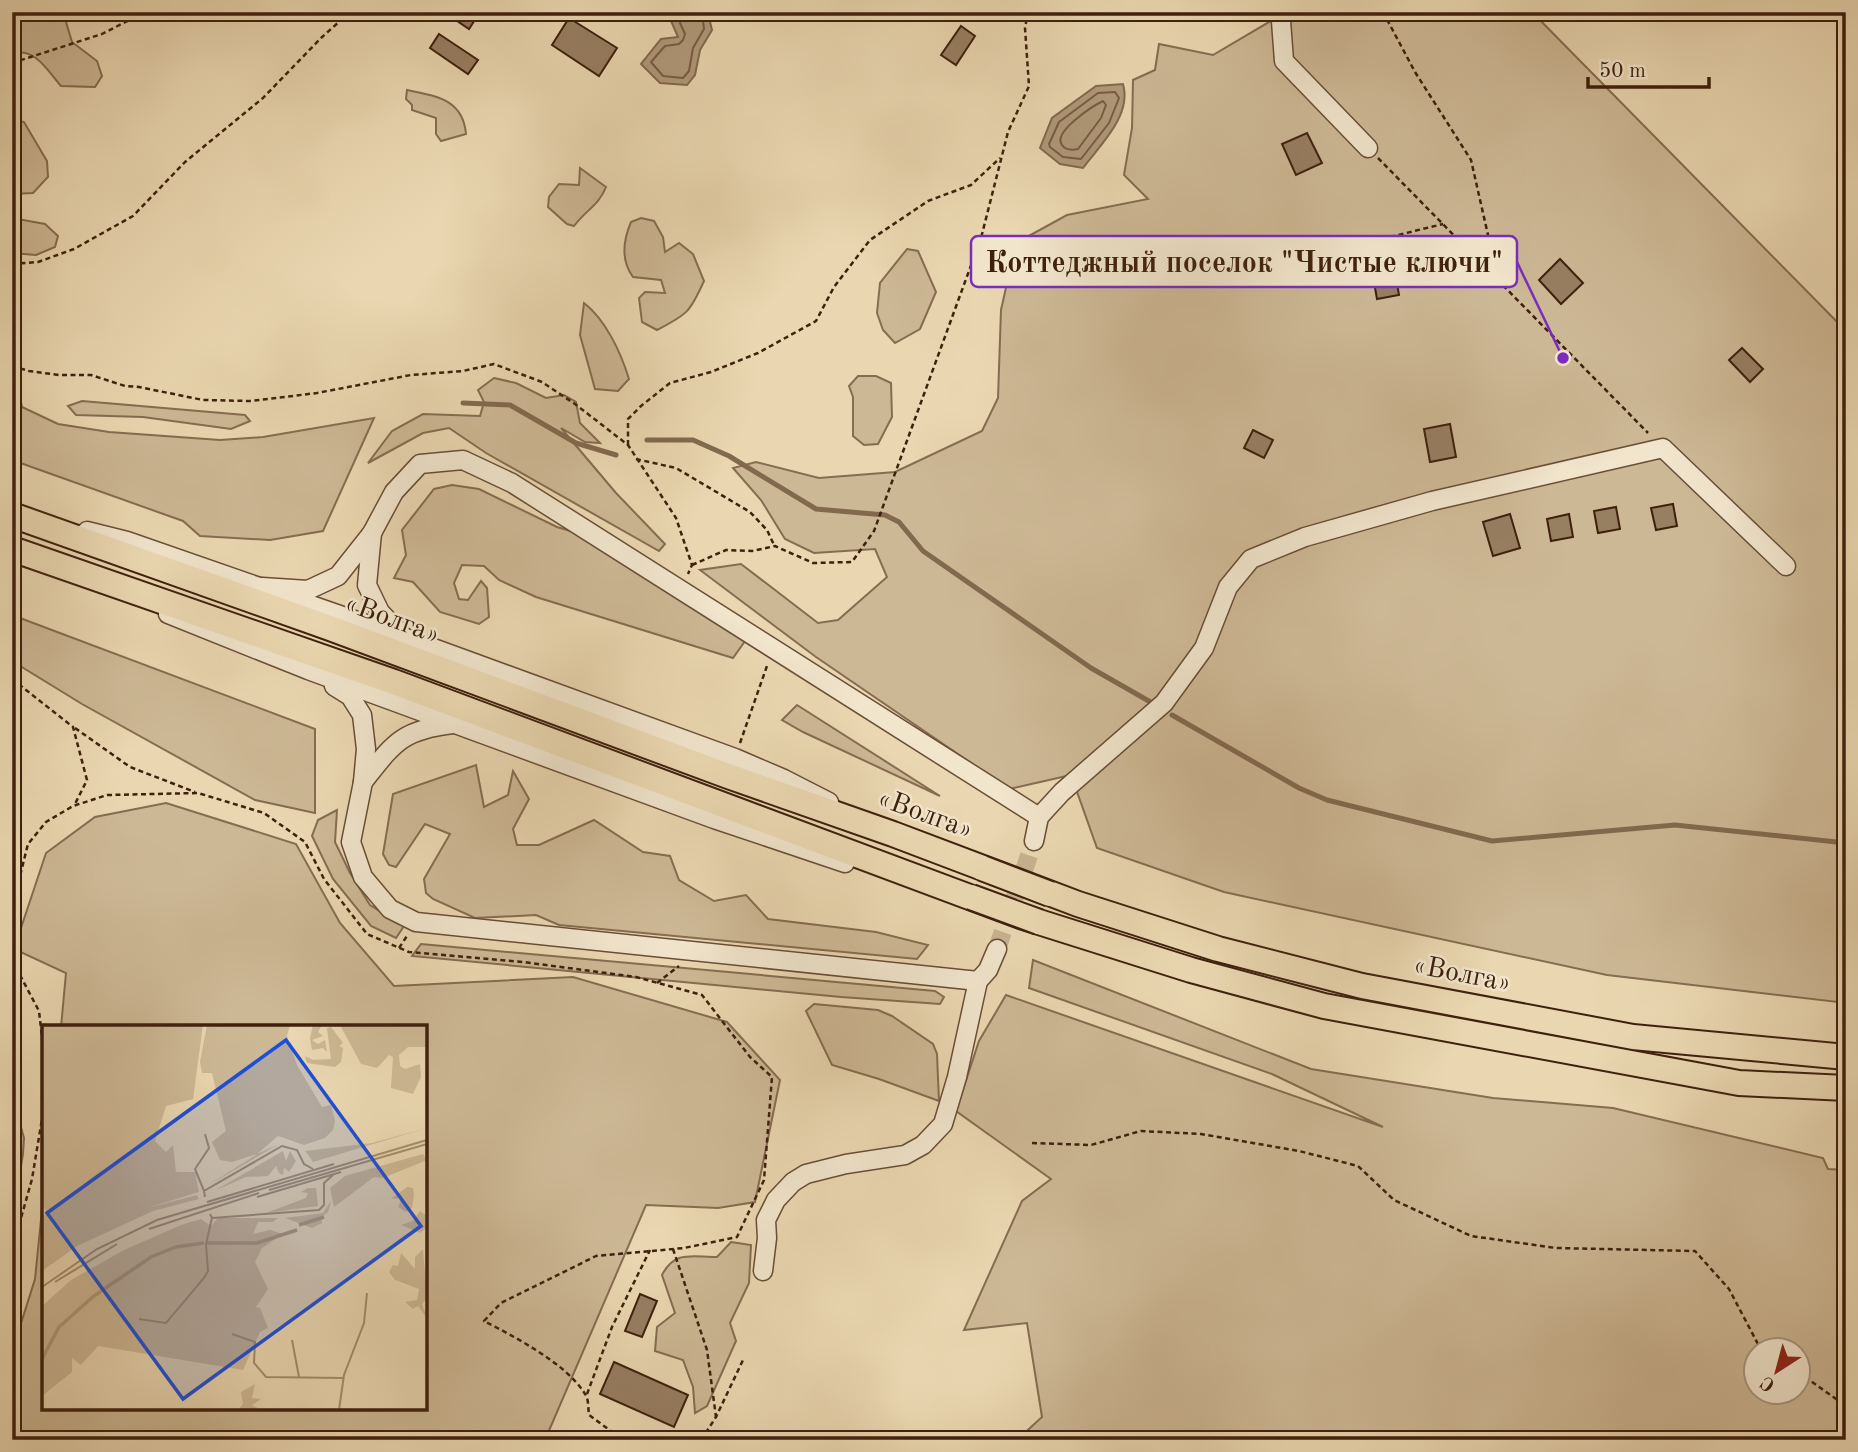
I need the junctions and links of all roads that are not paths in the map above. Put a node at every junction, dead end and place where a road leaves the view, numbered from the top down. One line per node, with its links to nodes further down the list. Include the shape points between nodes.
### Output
1 (1285, 12): 2 (street, via 1280,22 1284,61)
2 (1368, 148)
3 (12, 514): 8 (street, via 127,541); 14 (highway, «Волга»)
4 (372, 533): 8 (street, via 338,576 308,590); 9 (street, via 367,585 380,612); 13 (street, via 394,492 420,464 463,460 512,483)
5 (12, 549): 7 (highway, «Волга»)
6 (1786, 566): 13 (street, via 1663,448 1432,501 1304,537 1251,559 1228,587 1203,648 1164,703)
7 (63, 568): 10 (street); 16 (highway, «Волга», bridge, via 394,682)
8 (262, 587): 9 (street)
9 (403, 637): 14 (street, via 734,758)
10 (308, 670): 11 (street); 12 (street, via 350,696 362,715)
11 (458, 724): 12 (street, via 407,734); 16 (street, via 942,897)
12 (363, 782): 18 (street, via 351,842 363,877 390,909 416,922)
13 (1039, 817): 15 (street)
14 (893, 834): 19 (highway, «Волга», via 1078,904 1218,949 1362,986 1633,1037)
15 (1034, 841)
16 (1031, 919): 20 (highway, «Волга», via 1324,1006 1739,1083)
17 (997, 949): 18 (street)
18 (978, 982): 21 (street, via 943,1124 923,1145 905,1155 846,1164 793,1182 766,1220)
19 (1846, 1057)
20 (1846, 1088)
21 (764, 1271)

